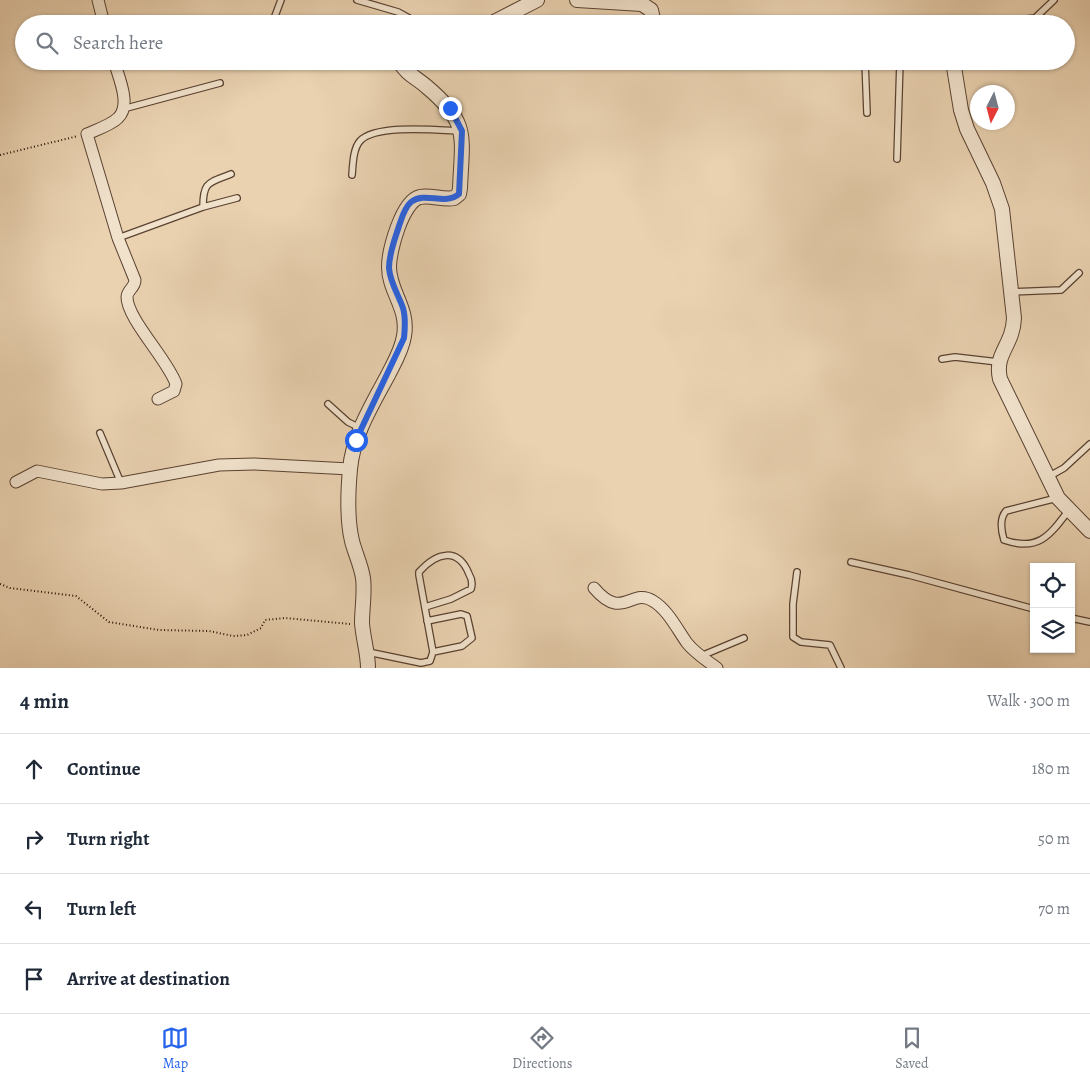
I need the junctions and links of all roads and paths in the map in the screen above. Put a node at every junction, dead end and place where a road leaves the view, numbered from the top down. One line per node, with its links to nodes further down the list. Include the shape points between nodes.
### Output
1 (98, 0): 7 (street)
2 (281, 0): 8 (lane)
3 (358, 0): 9 (lane)
4 (537, 0): 10 (street)
5 (577, 0): 11 (street, via 642,4 651,10)
6 (1054, 0): 12 (lane)
7 (102, 15)
8 (275, 15)
9 (404, 15)
10 (508, 15)
11 (652, 15)
12 (1038, 15)
13 (116, 70): 19 (street)
14 (406, 70): 21 (street, via 450,108)
15 (865, 70): 20 (lane)
16 (900, 70): 24 (lane)
17 (953, 70): 31 (street, via 964,120 1002,210)
18 (220, 83): 19 (lane)
19 (123, 109): 22 (street, via 117,120)
20 (867, 113)
21 (462, 131): 26 (lane, via 404,130 367,135 356,149); 36 (street, via 459,194 448,199 420,197 404,212 389,268 406,322 404,338)
22 (87, 134): 23 (path); 29 (street)
23 (0, 154)
24 (897, 159)
25 (231, 174): 28 (lane, via 207,184)
26 (352, 175)
27 (237, 198): 28 (lane)
28 (203, 207): 29 (lane)
29 (118, 238): 34 (street, via 135,280 128,300 140,328 176,384 174,391)
30 (1079, 273): 31 (lane, via 1061,290)
31 (1010, 292): 33 (street, via 1013,332)
32 (942, 359): 33 (lane, via 955,357)
33 (998, 362): 40 (street, via 1000,379)
34 (158, 399)
35 (328, 404): 36 (lane)
36 (360, 428): 39 (street)
37 (100, 433): 42 (lane)
38 (1090, 444): 40 (lane, via 1064,468)
39 (350, 469): 42 (street, via 219,465); 55 (street, via 352,540 363,578)
40 (1048, 476): 43 (street)
41 (16, 482): 42 (street, via 37,471 102,484)
42 (121, 483)
43 (1058, 498): 44 (street); 44 (lane, via 1006,511 1001,523 1004,540 1044,540)
44 (1069, 510): 45 (street)
45 (1090, 532)
46 (851, 562): 51 (lane)
47 (797, 572): 62 (lane, via 792,637 802,642 830,645)
48 (0, 584): 55 (path, via 76,596 108,622 159,630 247,635 261,628 265,620 284,618)
49 (594, 588): 59 (street, via 604,600 614,604 642,598 655,602)
50 (425, 607): 50 (lane, via 420,572 442,557 450,554 458,557 472,580 471,589); 53 (lane)
51 (1030, 608)
52 (1075, 619): 54 (lane)
53 (427, 621): 58 (lane); 58 (lane, via 461,614 467,616 473,632 472,638 462,646)
54 (1090, 622)
55 (362, 625): 57 (street)
56 (744, 638): 59 (lane)
57 (368, 652): 58 (lane, via 426,663); 60 (street)
58 (434, 652)
59 (701, 656): 61 (street)
60 (368, 668)
61 (717, 668)
62 (841, 668)

